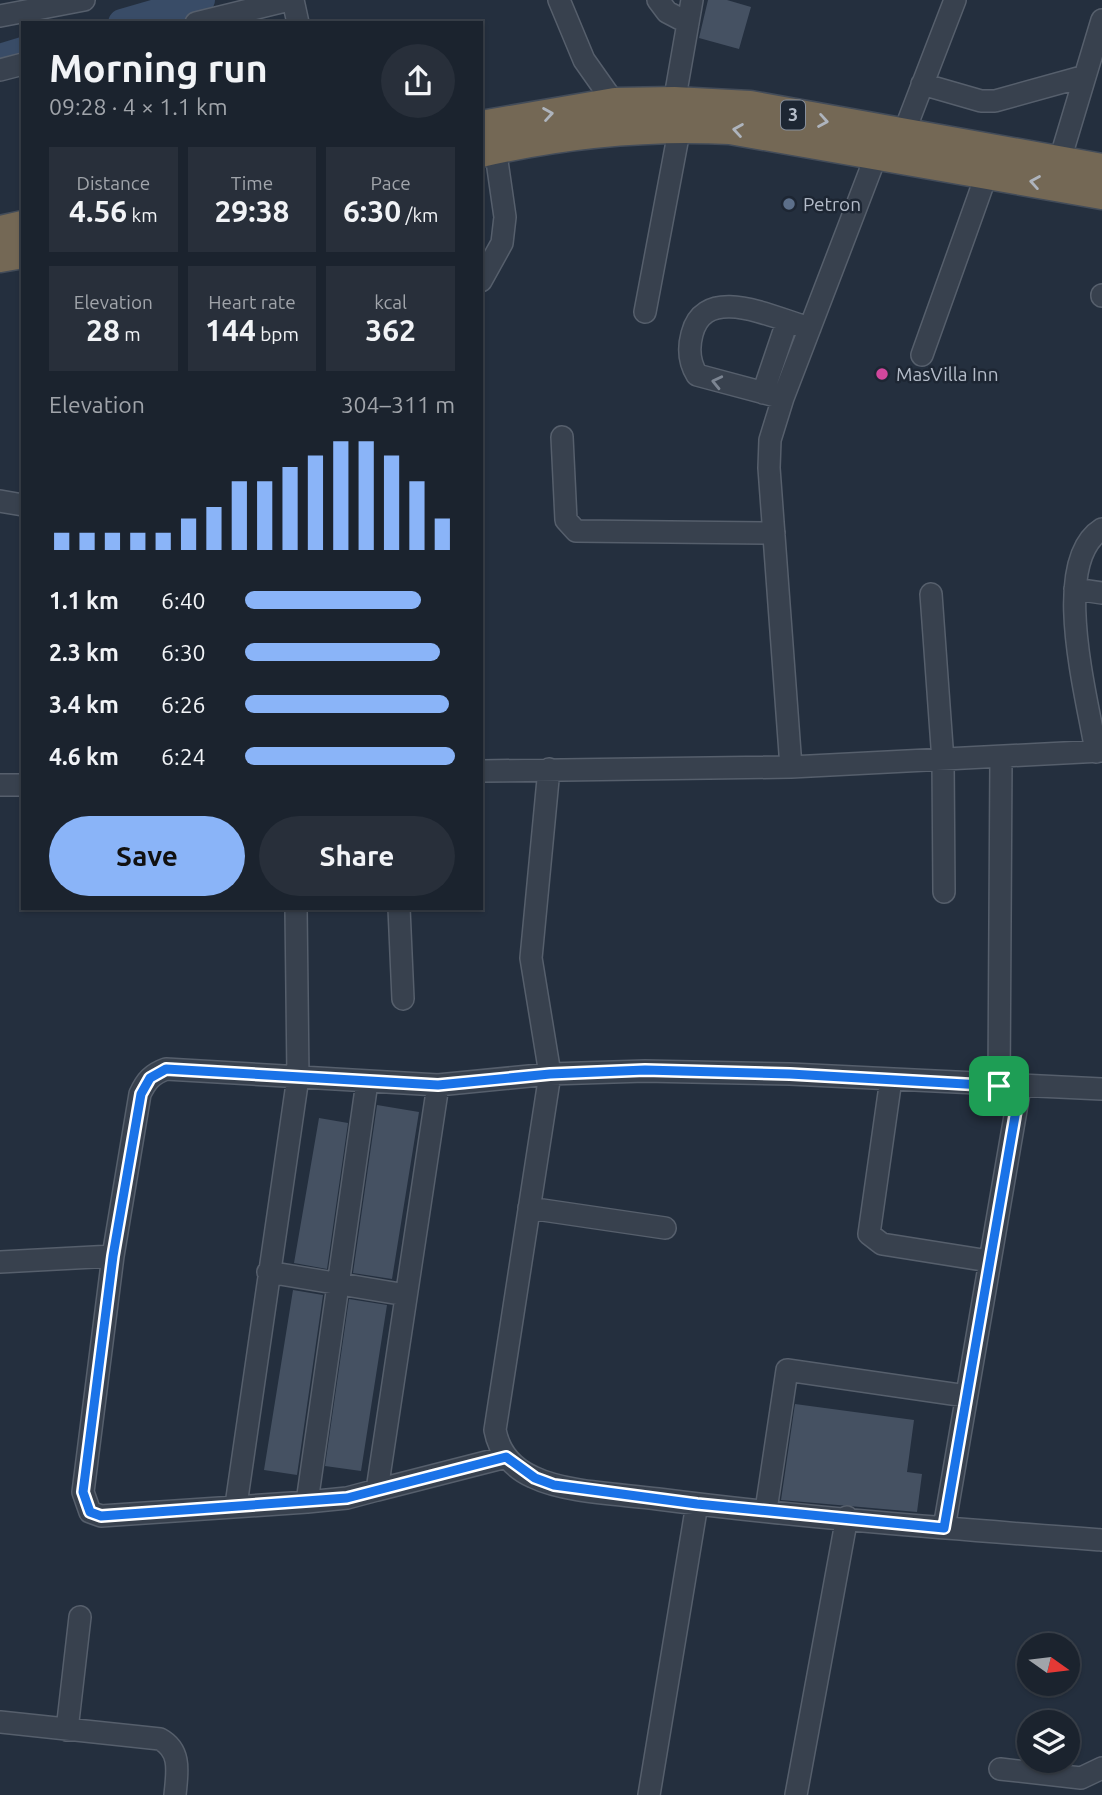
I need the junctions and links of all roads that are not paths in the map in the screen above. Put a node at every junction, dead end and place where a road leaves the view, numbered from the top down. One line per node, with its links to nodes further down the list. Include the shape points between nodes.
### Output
1 (84, 0): 7 (street)
2 (291, 0): 9 (street); 10 (street)
3 (559, 0): 16 (street, via 584,60)
4 (658, 0): 11 (street, via 667,12)
5 (692, 0): 11 (street)
6 (955, 0): 15 (street)
7 (0, 16)
8 (1102, 20): 14 (street)
9 (204, 21)
10 (297, 21)
11 (688, 23): 17 (street)
12 (21, 65): 13 (street)
13 (0, 70)
14 (1086, 76): 15 (street, via 995,101); 21 (street)
15 (922, 85): 18 (street)
16 (615, 104): 17 (highway, 3); 19 (highway, 3, one-way to 16)
17 (677, 114): 18 (highway, 3, one-way to 18, via 750,107); 19 (highway, 3, via 562,135); 20 (highway, 3, one-way to 17, via 730,128); 30 (street)
18 (903, 135): 21 (highway, 3)
19 (486, 142): 29 (street, via 505,217 502,243)
20 (877, 153): 23 (highway, 3); 32 (street)
21 (1059, 163): 22 (highway, 3)
22 (1102, 170)
23 (986, 173): 24 (highway, 3, one-way to 23); 33 (street)
24 (1102, 193)
25 (21, 228): 26 (highway)
26 (0, 232)
27 (21, 252): 28 (highway)
28 (0, 256)
29 (483, 277)
30 (645, 312)
31 (787, 322): 32 (street); 34 (street); 34 (street, one-way to 31, via 697,375 689,347 695,323 708,308 727,305)
32 (810, 328): 34 (street)
33 (922, 355)
34 (773, 396): 39 (street)
35 (562, 437): 39 (street, via 566,520 576,531)
36 (0, 501): 37 (street)
37 (21, 505)
38 (1102, 528): 40 (street, via 1090,536)
39 (774, 533): 46 (street)
40 (1075, 589): 41 (street); 43 (street, via 1074,609)
41 (1102, 593)
42 (931, 594): 45 (street)
43 (1099, 751): 44 (street)
44 (1001, 758): 45 (street); 60 (street)
45 (943, 761): 46 (street); 51 (street)
46 (791, 767): 47 (street)
47 (549, 769): 48 (street); 55 (street, via 531,958)
48 (483, 771)
49 (0, 785): 50 (street)
50 (21, 785)
51 (944, 892)
52 (296, 910): 56 (street)
53 (398, 910): 54 (street)
54 (403, 999)
55 (550, 1074): 57 (street, via 645,1070); 59 (street); 62 (street)
56 (298, 1077): 58 (street); 64 (street, via 166,1069 150,1078 141,1094); 67 (street)
57 (891, 1079): 60 (street); 65 (street, via 869,1234 882,1244)
58 (368, 1082): 59 (street); 68 (street)
59 (438, 1085): 69 (street)
60 (1010, 1086): 61 (street); 65 (street)
61 (1102, 1089)
62 (529, 1208): 63 (street); 71 (street, via 495,1430)
63 (665, 1227)
64 (113, 1256): 66 (street); 75 (street, via 83,1492 86,1506 101,1516)
65 (989, 1261): 70 (street)
66 (0, 1262)
67 (268, 1272): 68 (street); 75 (street)
68 (339, 1284): 69 (street); 73 (street)
69 (407, 1295): 72 (street)
70 (966, 1396): 76 (street, via 787,1370); 78 (street)
71 (506, 1457): 72 (street); 74 (street, via 535,1478 554,1485)
72 (377, 1490): 73 (street)
73 (307, 1502): 75 (street)
74 (697, 1504): 76 (street); 86 (street)
75 (236, 1505)
76 (766, 1510): 77 (street)
77 (847, 1517): 78 (street); 87 (street)
78 (944, 1528): 79 (street)
79 (1102, 1540)
80 (80, 1617): 82 (street)
81 (0, 1722): 82 (street)
82 (67, 1730): 85 (street, via 149,1736 166,1742 178,1767)
83 (1102, 1768): 84 (street, via 1072,1778)
84 (1000, 1769)
85 (175, 1795)
86 (649, 1795)
87 (796, 1795)

